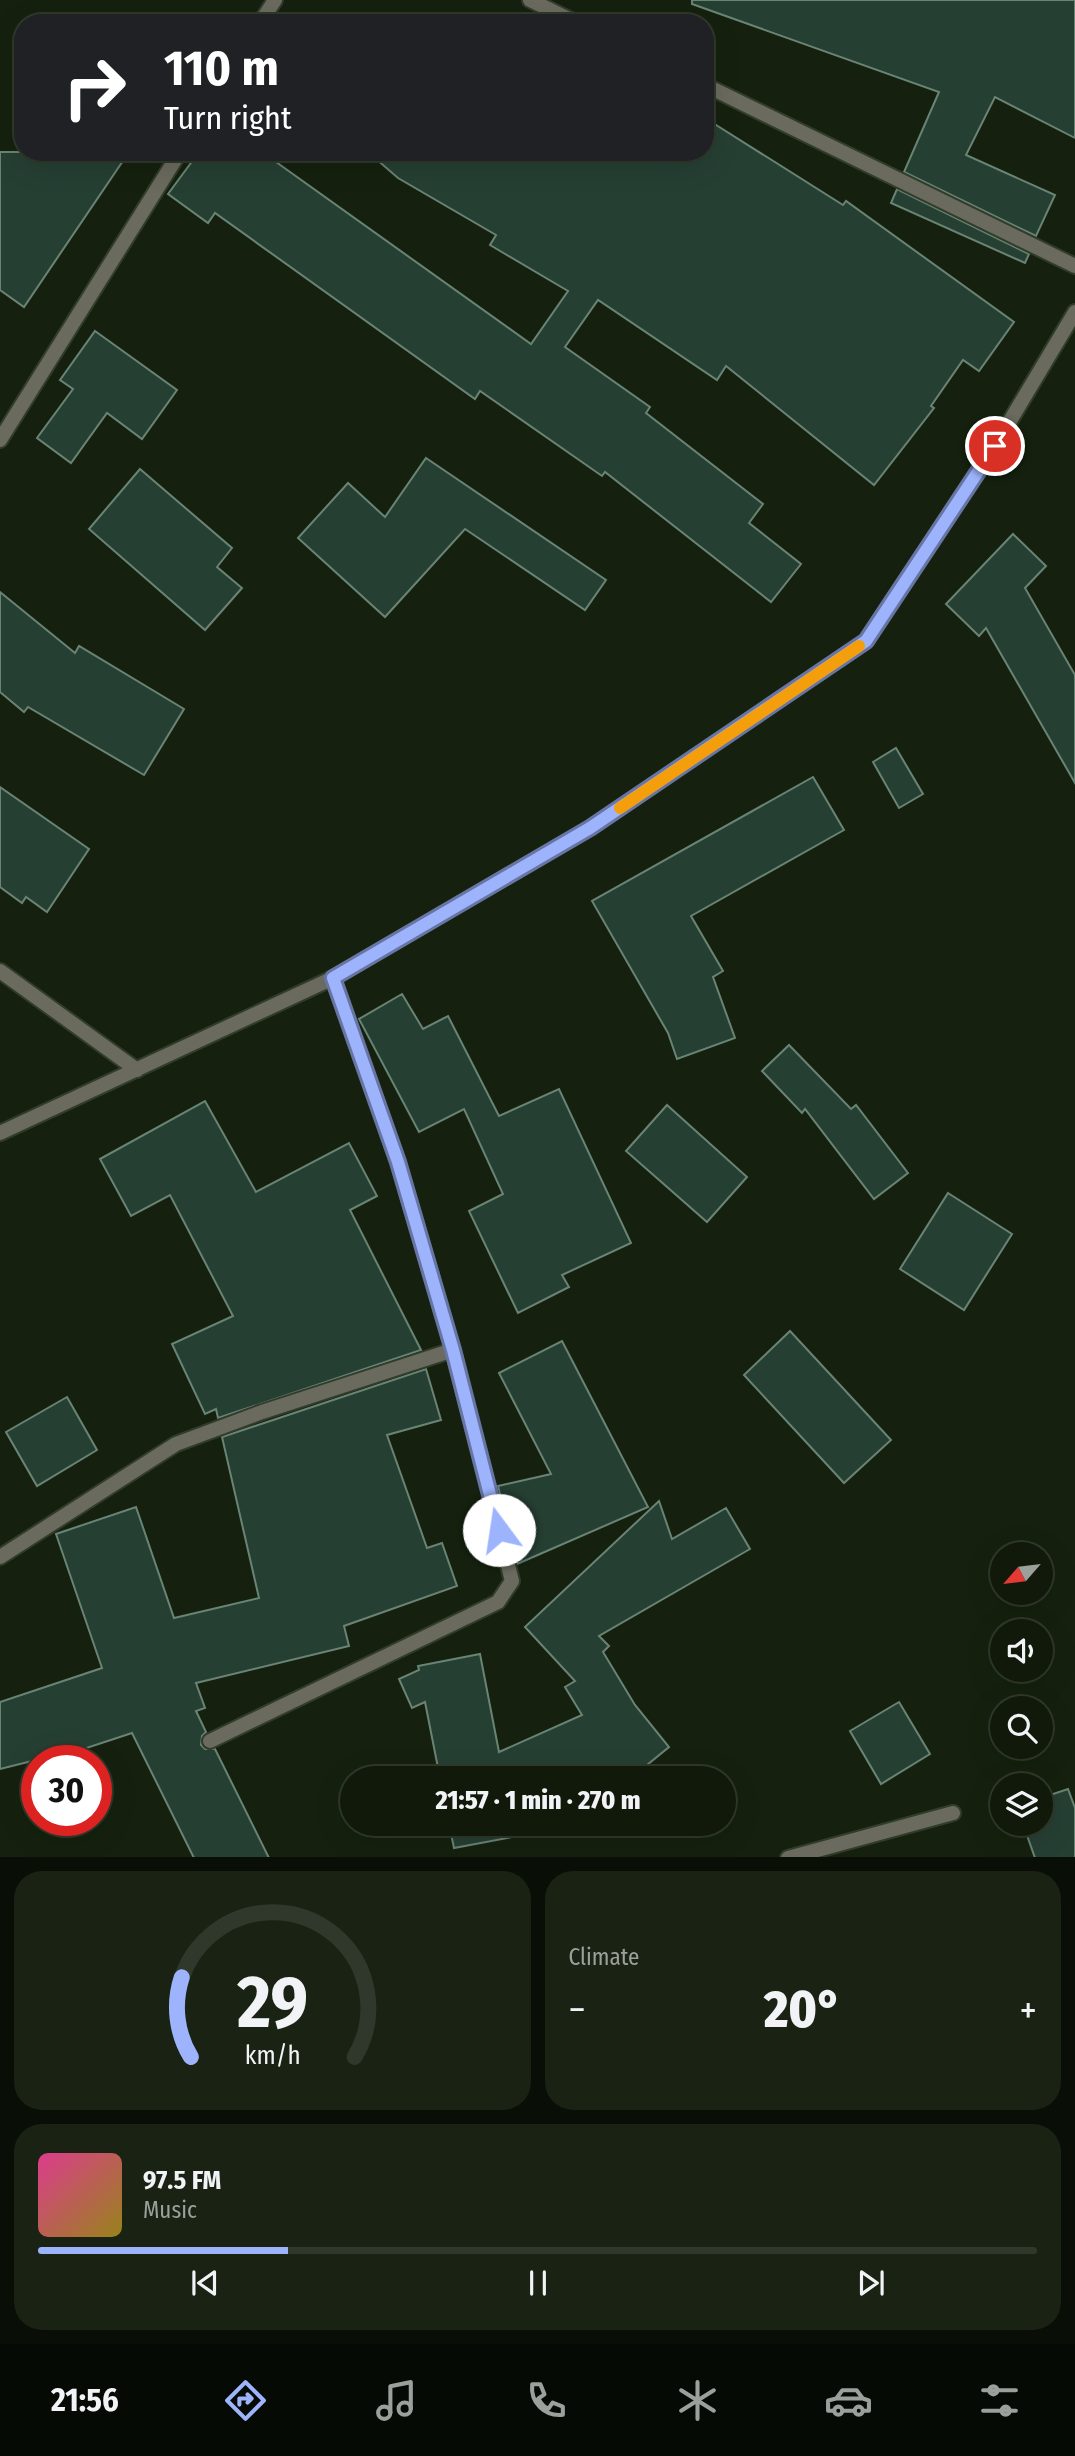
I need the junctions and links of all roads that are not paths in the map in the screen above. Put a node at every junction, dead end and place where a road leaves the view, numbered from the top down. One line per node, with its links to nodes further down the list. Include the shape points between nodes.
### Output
1 (530, 0): 2 (street)
2 (559, 14)
3 (714, 89): 5 (street)
4 (174, 161): 7 (street)
5 (1075, 266)
6 (1075, 312): 9 (street, via 995,446 866,641 590,828)
7 (0, 440)
8 (0, 971): 10 (street)
9 (333, 978): 10 (street); 12 (street, via 398,1162)
10 (137, 1070): 11 (street)
11 (0, 1133)
12 (453, 1350): 13 (street, via 176,1444); 14 (street, via 512,1581 498,1602)
13 (0, 1557)
14 (211, 1741)
15 (953, 1813): 16 (street)
16 (789, 1857)

